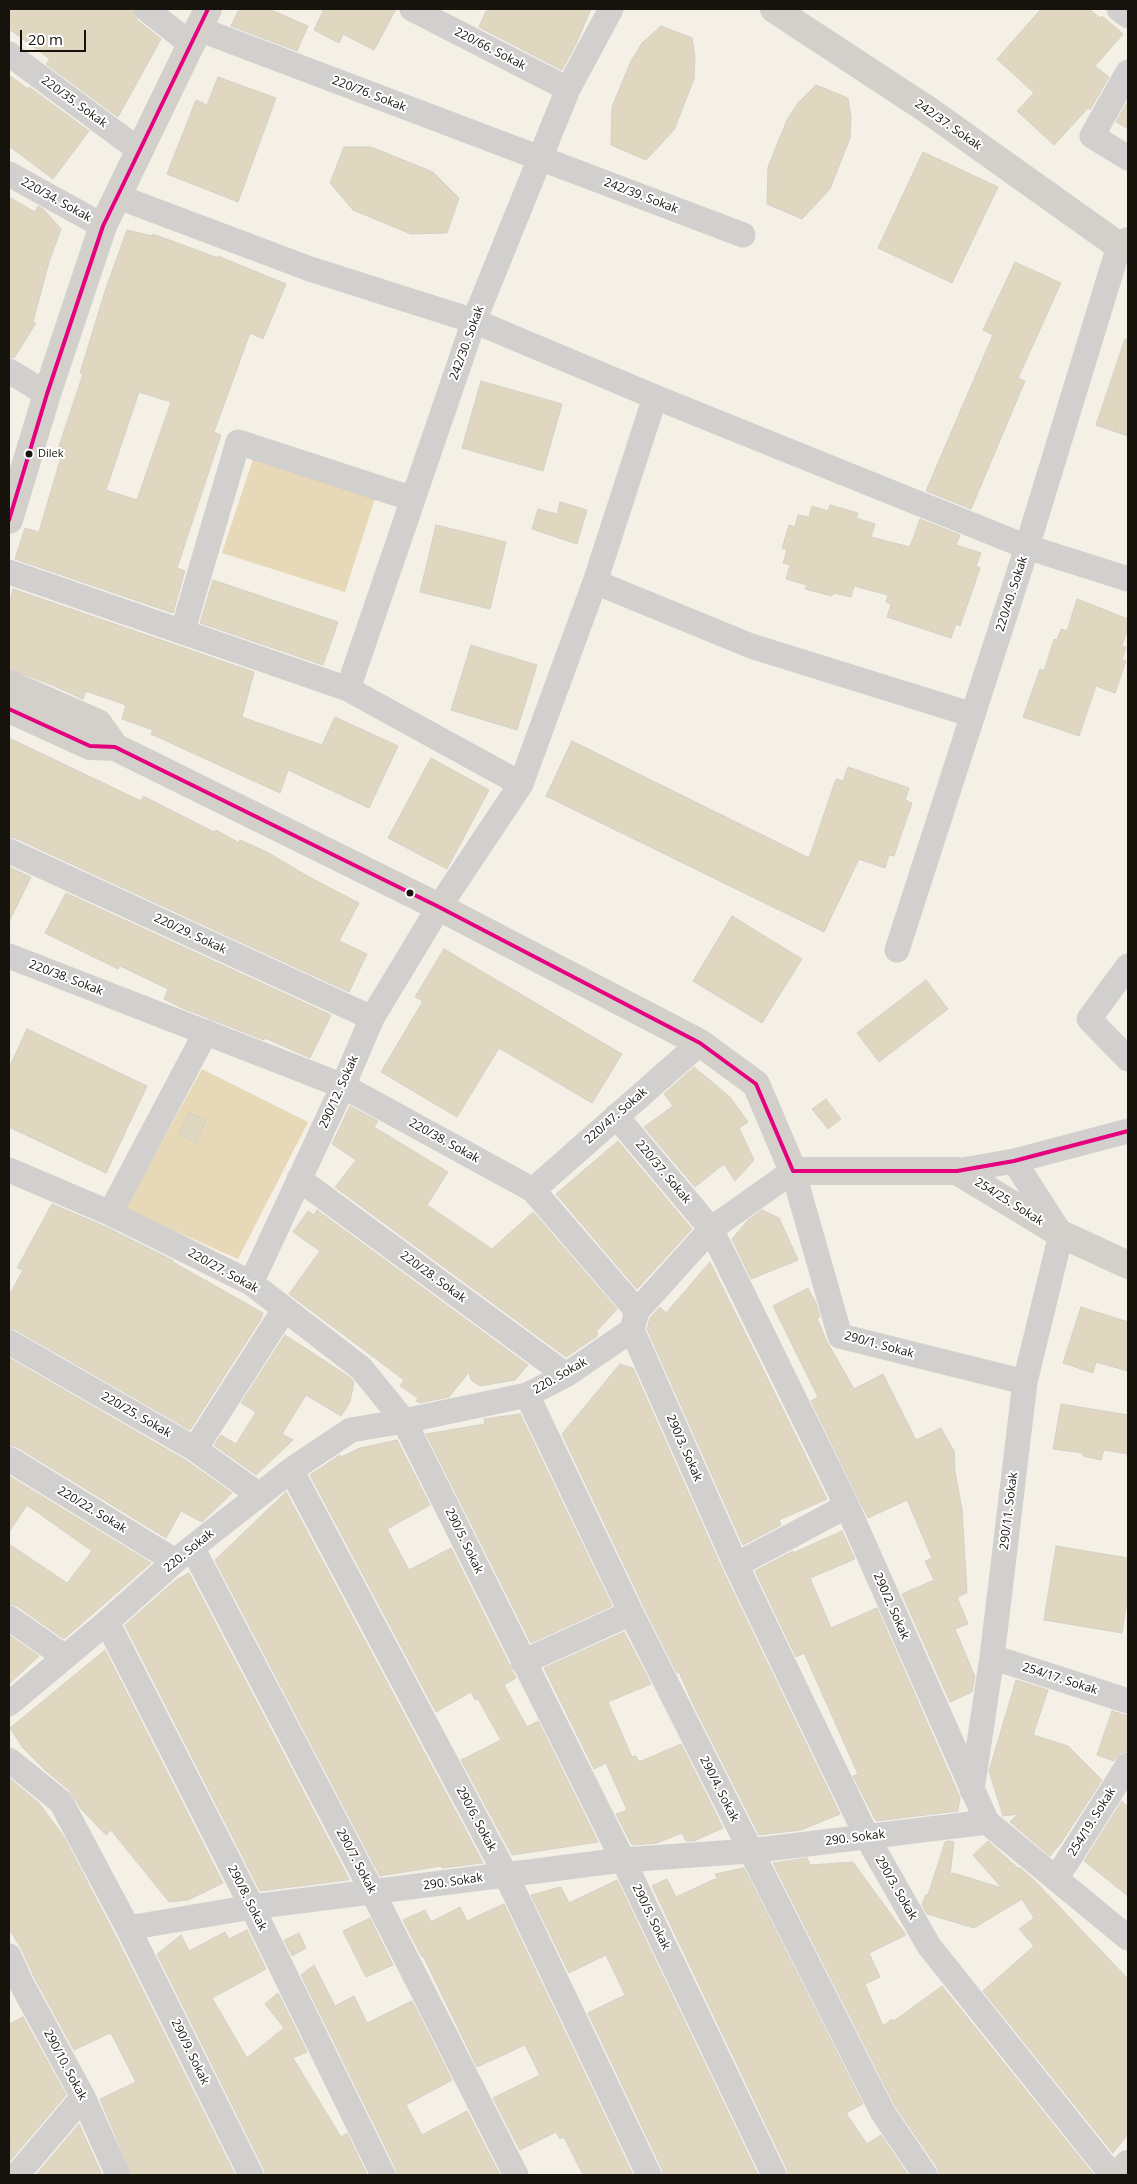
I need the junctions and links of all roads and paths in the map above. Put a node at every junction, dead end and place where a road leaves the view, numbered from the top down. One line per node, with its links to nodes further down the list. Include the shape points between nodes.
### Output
1 (146, 9): 7 (street, 220/76. Sokak)
2 (412, 9): 10 (street, 220/66. Sokak)
3 (611, 9): 10 (street, 242/30. Sokak)
4 (774, 9): 18 (street, 242/37. Sokak)
5 (1118, 9): 6 (street)
6 (1128, 16)
7 (200, 28): 11 (street); 12 (street, 220/76. Sokak)
8 (9, 54): 11 (street, 220/35. Sokak)
9 (1128, 72): 13 (street, via 1092,136)
10 (568, 89): 12 (street, 242/30. Sokak)
11 (139, 150): 15 (street)
12 (539, 158): 17 (street, 242/39. Sokak); 19 (street, 242/30. Sokak)
13 (1128, 158)
14 (9, 174): 16 (street, 220/34. Sokak)
15 (116, 196): 16 (street); 19 (street, via 310,269)
16 (103, 226): 21 (street)
17 (743, 235)
18 (1124, 244): 26 (street, 220/40. Sokak)
19 (474, 321): 22 (street); 24 (street, 242/30. Sokak)
20 (9, 371): 21 (street)
21 (47, 394): 23 (street)
22 (655, 397): 26 (street); 29 (street, 290/12. Sokak)
23 (14, 479): 25 (street)
24 (413, 499): 30 (street, via 238,442); 32 (street, 242/30. Sokak)
25 (9, 520)
26 (1027, 546): 28 (street); 34 (street, 220/40. Sokak)
27 (9, 572): 30 (street)
28 (1128, 578)
29 (594, 582): 34 (street, via 751,646); 36 (street, 290/12. Sokak)
30 (183, 630): 32 (street)
31 (9, 684): 35 (street, via 98,723)
32 (348, 689): 36 (street)
33 (9, 709): 35 (street, via 90,746)
34 (973, 715): 39 (street, 220/40. Sokak)
35 (115, 747): 38 (street)
36 (521, 784): 38 (street, 290/12. Sokak)
37 (9, 851): 42 (street, 220/29. Sokak)
38 (440, 907): 42 (street, 290/12. Sokak); 44 (street)
39 (898, 950)
40 (9, 956): 43 (street, 220/38. Sokak)
41 (1128, 966): 45 (street, via 1089,1019)
42 (372, 1018): 46 (street, 290/12. Sokak)
43 (206, 1032): 46 (street, 220/38. Sokak); 55 (street)
44 (700, 1043): 47 (street, 220/47. Sokak); 52 (street, via 756,1084)
45 (1128, 1059)
46 (343, 1086): 53 (street, 290/12. Sokak); 54 (street, 220/38. Sokak)
47 (616, 1116): 54 (street, 220/47. Sokak); 56 (street, 220/37. Sokak)
48 (1128, 1131): 49 (street)
49 (1014, 1161): 51 (street); 57 (street, 254/25. Sokak)
50 (9, 1170): 55 (street, 220/27. Sokak)
51 (957, 1170): 52 (street); 57 (street, 254/25. Sokak)
52 (793, 1171): 56 (street, 220. Sokak); 64 (street, 290/1. Sokak, via 840,1336)
53 (299, 1180): 59 (street, 290/12. Sokak); 63 (street, 220/28. Sokak)
54 (533, 1190): 61 (street, 220/38. Sokak)
55 (110, 1213): 59 (street, 220/27. Sokak)
56 (711, 1229): 61 (street, 220. Sokak); 71 (street, 290/2. Sokak)
57 (1061, 1234): 58 (street, 254/25. Sokak); 64 (street, 290/11. Sokak)
58 (1128, 1265)
59 (252, 1283): 60 (street, 220/27. Sokak)
60 (284, 1310): 66 (street, 220/27. Sokak, via 361,1368); 67 (street)
61 (635, 1320): 63 (street, 220. Sokak); 73 (street, 290/3. Sokak)
62 (9, 1342): 67 (street, 220/25. Sokak)
63 (566, 1375): 65 (street, 220. Sokak)
64 (1025, 1382): 78 (street, 290/11. Sokak)
65 (527, 1395): 66 (street, 220. Sokak); 74 (street, 290/4. Sokak)
66 (404, 1421): 69 (street, 220. Sokak, via 351,1430); 79 (street, 290/5. Sokak)
67 (195, 1449): 70 (street, 220/25. Sokak)
68 (9, 1459): 72 (street, 220/22. Sokak)
69 (291, 1470): 70 (street, 220. Sokak); 89 (street, 290/6. Sokak)
70 (260, 1495): 72 (street, 220. Sokak)
71 (848, 1506): 73 (street); 84 (street, 290/2. Sokak)
72 (184, 1555): 76 (street, 220. Sokak); 91 (street, 290/7. Sokak)
73 (736, 1566): 86 (street, 290/3. Sokak)
74 (631, 1613): 79 (street); 87 (street, 290/4. Sokak)
75 (9, 1618): 77 (street)
76 (107, 1622): 77 (street, 220. Sokak); 92 (street, 290/8. Sokak)
77 (65, 1656): 81 (street, 220. Sokak)
78 (992, 1657): 80 (street, 254/17. Sokak); 84 (street, 290/11. Sokak)
79 (523, 1662): 88 (street, 290/5. Sokak)
80 (1128, 1700)
81 (9, 1704)
82 (9, 1760): 93 (street, via 61,1802)
83 (1128, 1765): 90 (street, 254/19. Sokak)
84 (972, 1790): 85 (street, 290/2. Sokak)
85 (987, 1822): 86 (street, 290. Sokak); 90 (street, 290/2. Sokak)
86 (867, 1837): 87 (street, 290. Sokak); 107 (street, 290/3. Sokak, via 929,1946)
87 (750, 1851): 88 (street, 290. Sokak); 106 (street, 290/4. Sokak, via 882,2113)
88 (623, 1860): 89 (street, 290. Sokak); 105 (street, 290/5. Sokak)
89 (506, 1875): 91 (street, 290. Sokak); 104 (street, 290/6. Sokak)
90 (1056, 1879): 94 (street, 290/2. Sokak)
91 (372, 1893): 92 (street, 290. Sokak); 103 (street, 290/7. Sokak)
92 (252, 1907): 93 (street, 290. Sokak); 102 (street, 290/8. Sokak)
93 (128, 1928): 101 (street, 290/9. Sokak)
94 (1128, 1938)
95 (9, 1956): 96 (street, 290/10. Sokak)
96 (15, 1991): 97 (street, 290/10. Sokak)
97 (83, 2097): 99 (street); 100 (street, 290/10. Sokak)
98 (1128, 2164): 108 (street)
99 (18, 2175)
100 (118, 2175)
101 (251, 2175)
102 (383, 2175)
103 (516, 2175)
104 (649, 2175)
105 (774, 2175)
106 (925, 2175)
107 (1112, 2175)
108 (1118, 2175)

